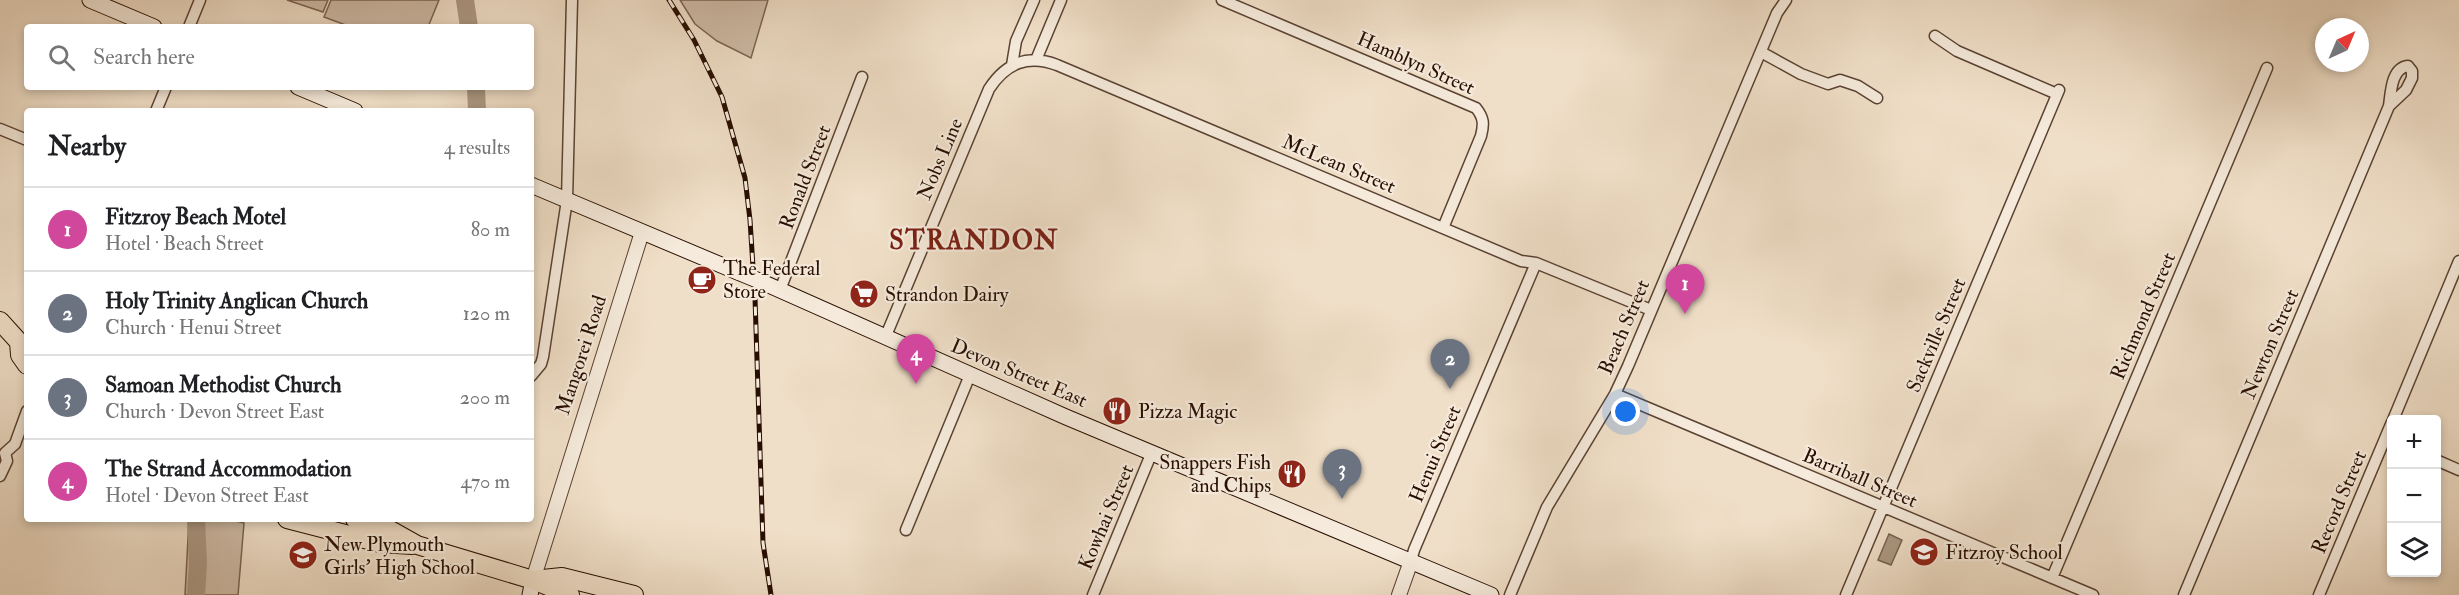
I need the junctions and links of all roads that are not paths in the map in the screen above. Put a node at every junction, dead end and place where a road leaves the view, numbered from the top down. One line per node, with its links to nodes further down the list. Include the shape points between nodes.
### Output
1 (90, 0): 8 (main road)
2 (200, 0): 9 (street)
3 (572, 0): 25 (street)
4 (1034, 0): 13 (street, via 1016,41)
5 (1061, 0): 12 (street)
6 (1222, 0): 26 (street, Hamblyn Street, via 1476,108 1484,125 1481,136)
7 (1786, 0): 11 (street, Beach Street)
8 (147, 24)
9 (190, 24)
10 (1935, 36): 47 (street, Sackville Street, via 1957,51 2058,92)
11 (1761, 52): 18 (street, via 1801,74 1828,84 1840,80); 31 (street, Beach Street)
12 (1036, 60): 13 (street, McLean Street); 26 (street, McLean Street, via 1057,65)
13 (1012, 65): 33 (street, Nobs Line, via 996,79 986,97)
14 (2267, 68): 53 (street, Richmond Street)
15 (862, 76): 30 (street, Ronald Street)
16 (165, 90): 20 (street)
17 (305, 90): 21 (main road)
18 (1877, 98)
19 (2389, 106): 63 (street, Newton Street)
20 (157, 108)
21 (348, 108)
22 (0, 129): 23 (street)
23 (24, 139)
24 (534, 186): 25 (main road, Devon Street East)
25 (567, 200): 27 (main road, Devon Street East); 36 (street, via 543,357)
26 (1443, 228): 29 (street, McLean Street, via 1521,261)
27 (642, 232): 30 (main road, Devon Street East, bridge); 54 (street, Mangorei Road)
28 (2459, 261): 39 (street, Record Street)
29 (1536, 263): 31 (street, McLean Street); 52 (street, Henui Street)
30 (780, 290): 33 (main road, Devon Street East)
31 (1652, 310): 38 (street, Beach Street)
32 (0, 321): 34 (highway)
33 (885, 338): 37 (main road, Devon Street East)
34 (23, 344): 35 (highway, via 20,356)
35 (24, 361)
36 (534, 372)
37 (970, 375): 42 (main road, Devon Street East); 50 (street)
38 (1615, 394): 47 (street, Barriball Street); 60 (street, Beach Street, via 1547,507)
39 (2395, 415)
40 (24, 422): 43 (street, via 15,444)
41 (2387, 442): 64 (street, Record Street)
42 (1152, 452): 52 (main road, Devon Street East); 55 (street, Kowhai Street)
43 (3, 453): 46 (street, via 7,461)
44 (2441, 462): 45 (street)
45 (2459, 470)
46 (0, 476)
47 (1883, 507): 53 (street, Barriball Street); 61 (street, Sackville Street)
48 (299, 522): 51 (highway, via 380,543)
49 (369, 522): 51 (highway)
50 (906, 530)
51 (417, 545): 54 (highway)
52 (1412, 561): 58 (street); 59 (main road, Devon Street East)
53 (2052, 578): 62 (street, Barriball Street)
54 (531, 587): 56 (highway); 57 (highway, via 562,577)
55 (1097, 594)
56 (570, 595)
57 (634, 595)
58 (1399, 595)
59 (1491, 595)
60 (1510, 595)
61 (1846, 595)
62 (2093, 595)
63 (2184, 595)
64 (2319, 595)

